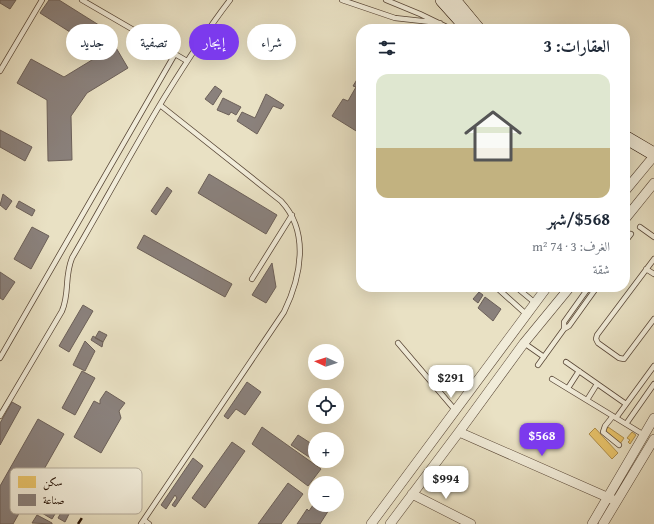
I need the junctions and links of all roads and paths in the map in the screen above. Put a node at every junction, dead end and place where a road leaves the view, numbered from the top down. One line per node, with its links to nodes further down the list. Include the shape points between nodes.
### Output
1 (42, 0): 15 (lane)
2 (82, 0): 11 (lane)
3 (230, 0): 14 (lane)
4 (342, 0): 8 (lane, via 395,18)
5 (386, 0): 8 (lane)
6 (442, 0): 9 (street)
7 (454, 0): 10 (street)
8 (440, 23)
9 (464, 24)
10 (474, 24)
11 (126, 26)
12 (181, 58): 14 (lane)
13 (172, 60): 48 (lane)
14 (187, 61): 16 (lane)
15 (0, 72)
16 (160, 105): 23 (lane, via 281,201); 61 (lane, via 72,258 62,310)
17 (630, 140): 19 (street)
18 (630, 145): 19 (street)
19 (654, 157): 21 (street)
20 (654, 183): 22 (street)
21 (630, 185)
22 (630, 212)
23 (292, 215): 29 (lane); 78 (lane, via 300,248 295,285 284,312)
24 (640, 227): 25 (lane)
25 (654, 237)
26 (654, 259): 27 (lane)
27 (646, 269): 28 (lane); 30 (lane)
28 (654, 274)
29 (252, 279)
30 (630, 291)
31 (502, 292): 39 (lane)
32 (522, 292): 38 (lane)
33 (543, 292): 38 (street)
34 (566, 292): 43 (street)
35 (585, 292): 42 (lane, via 564,322)
36 (594, 292): 42 (lane, via 570,326)
37 (629, 292): 40 (lane, via 597,335 596,340 624,359)
38 (534, 302): 39 (street)
39 (526, 314): 41 (street)
40 (654, 320)
41 (518, 324): 43 (street); 46 (street)
42 (564, 329): 47 (lane)
43 (531, 335): 45 (street)
44 (398, 343): 60 (lane)
45 (524, 343): 47 (lane); 51 (street)
46 (494, 356): 51 (street); 60 (street)
47 (544, 357): 50 (lane)
48 (0, 358)
49 (566, 362): 53 (lane)
50 (538, 365)
51 (507, 366): 64 (street)
52 (654, 366): 59 (lane)
53 (579, 371): 55 (lane); 57 (lane)
54 (552, 379): 57 (lane)
55 (597, 384): 58 (lane); 59 (lane)
56 (654, 384): 65 (lane)
57 (568, 388): 58 (lane)
58 (587, 400): 62 (lane)
59 (626, 404): 62 (lane)
60 (456, 411): 64 (street); 70 (street)
61 (0, 416)
62 (614, 417): 65 (lane); 69 (lane, via 604,426 603,432)
63 (654, 418): 67 (street)
64 (467, 422): 66 (street)
65 (626, 424): 67 (lane)
66 (459, 432): 72 (street); 73 (street)
67 (644, 435): 68 (street); 73 (street)
68 (654, 440): 74 (street)
69 (618, 445)
70 (402, 483): 71 (street); 72 (street, via 409,486)
71 (396, 491): 72 (street); 76 (street)
72 (411, 495): 81 (street); 82 (street)
73 (607, 497): 74 (street); 75 (street)
74 (616, 501): 77 (street)
75 (599, 510): 77 (street); 83 (street)
76 (378, 514): 80 (street); 81 (street)
77 (608, 516): 84 (street)
78 (142, 522): 79 (lane)
79 (149, 524)
80 (371, 524)
81 (390, 524)
82 (472, 524)
83 (592, 524)
84 (603, 524)

